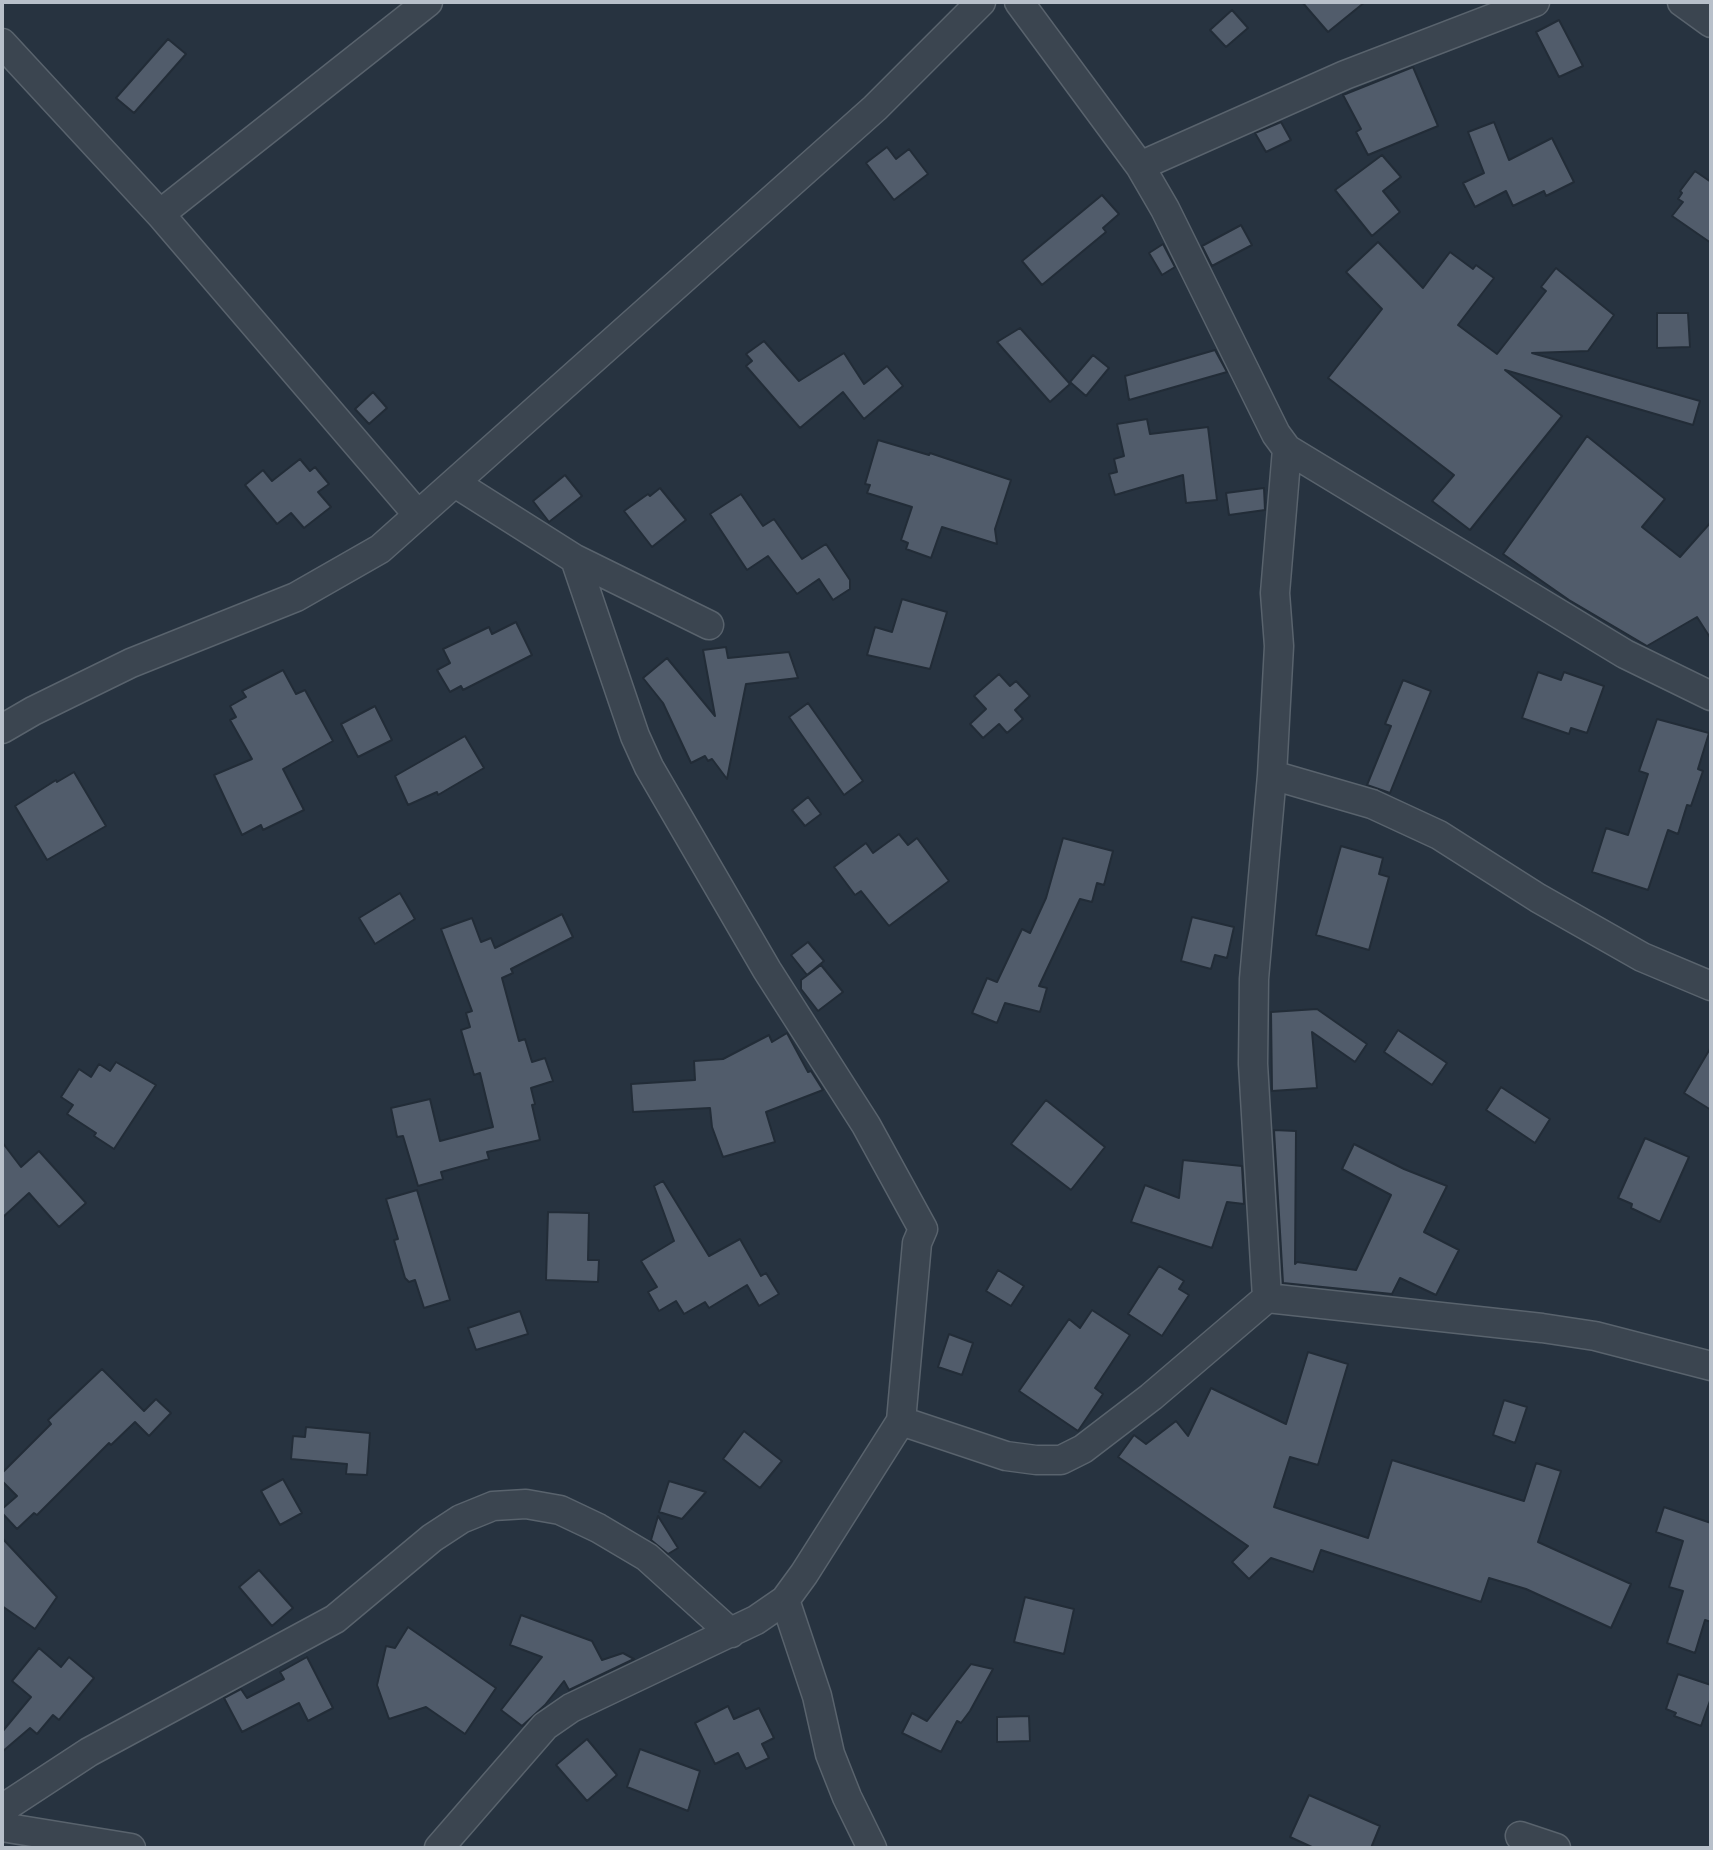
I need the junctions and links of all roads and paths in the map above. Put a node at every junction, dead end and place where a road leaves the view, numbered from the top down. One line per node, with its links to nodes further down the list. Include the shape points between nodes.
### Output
1 (428, 2): 9 (street)
2 (981, 2): 11 (street, via 875,108)
3 (1019, 2): 8 (street)
4 (1535, 2): 8 (street, via 1345,75)
5 (1682, 2): 6 (street)
6 (1711, 23)
7 (2, 43): 9 (street)
8 (1140, 166): 10 (street)
9 (160, 214): 12 (street)
10 (1287, 449): 15 (street, via 1612,647); 17 (street, via 1275,593 1279,646)
11 (455, 483): 12 (street); 13 (street)
12 (418, 515): 16 (street, via 380,549 296,597 131,663)
13 (575, 559): 14 (street); 21 (street, via 649,767 767,970 866,1125 923,1229 917,1243)
14 (709, 625)
15 (1711, 696)
16 (2, 729)
17 (1272, 775): 18 (street, via 1372,804 1439,835 1642,957); 19 (street, via 1253,1036)
18 (1711, 986)
19 (1267, 1298): 20 (street, via 1595,1336); 21 (street, via 1151,1397 1061,1460 1006,1456)
20 (1711, 1366)
21 (901, 1421): 22 (street)
22 (785, 1600): 23 (street); 29 (street, via 830,1754)
23 (731, 1633): 24 (street, via 647,1557 598,1528 560,1510 493,1506 432,1538 335,1619 89,1752); 28 (street, via 571,1708 545,1726)
24 (2, 1809)
25 (2, 1827): 27 (street)
26 (1520, 1836): 30 (street)
27 (131, 1848)
28 (439, 1848)
29 (872, 1848)
30 (1556, 1848)

